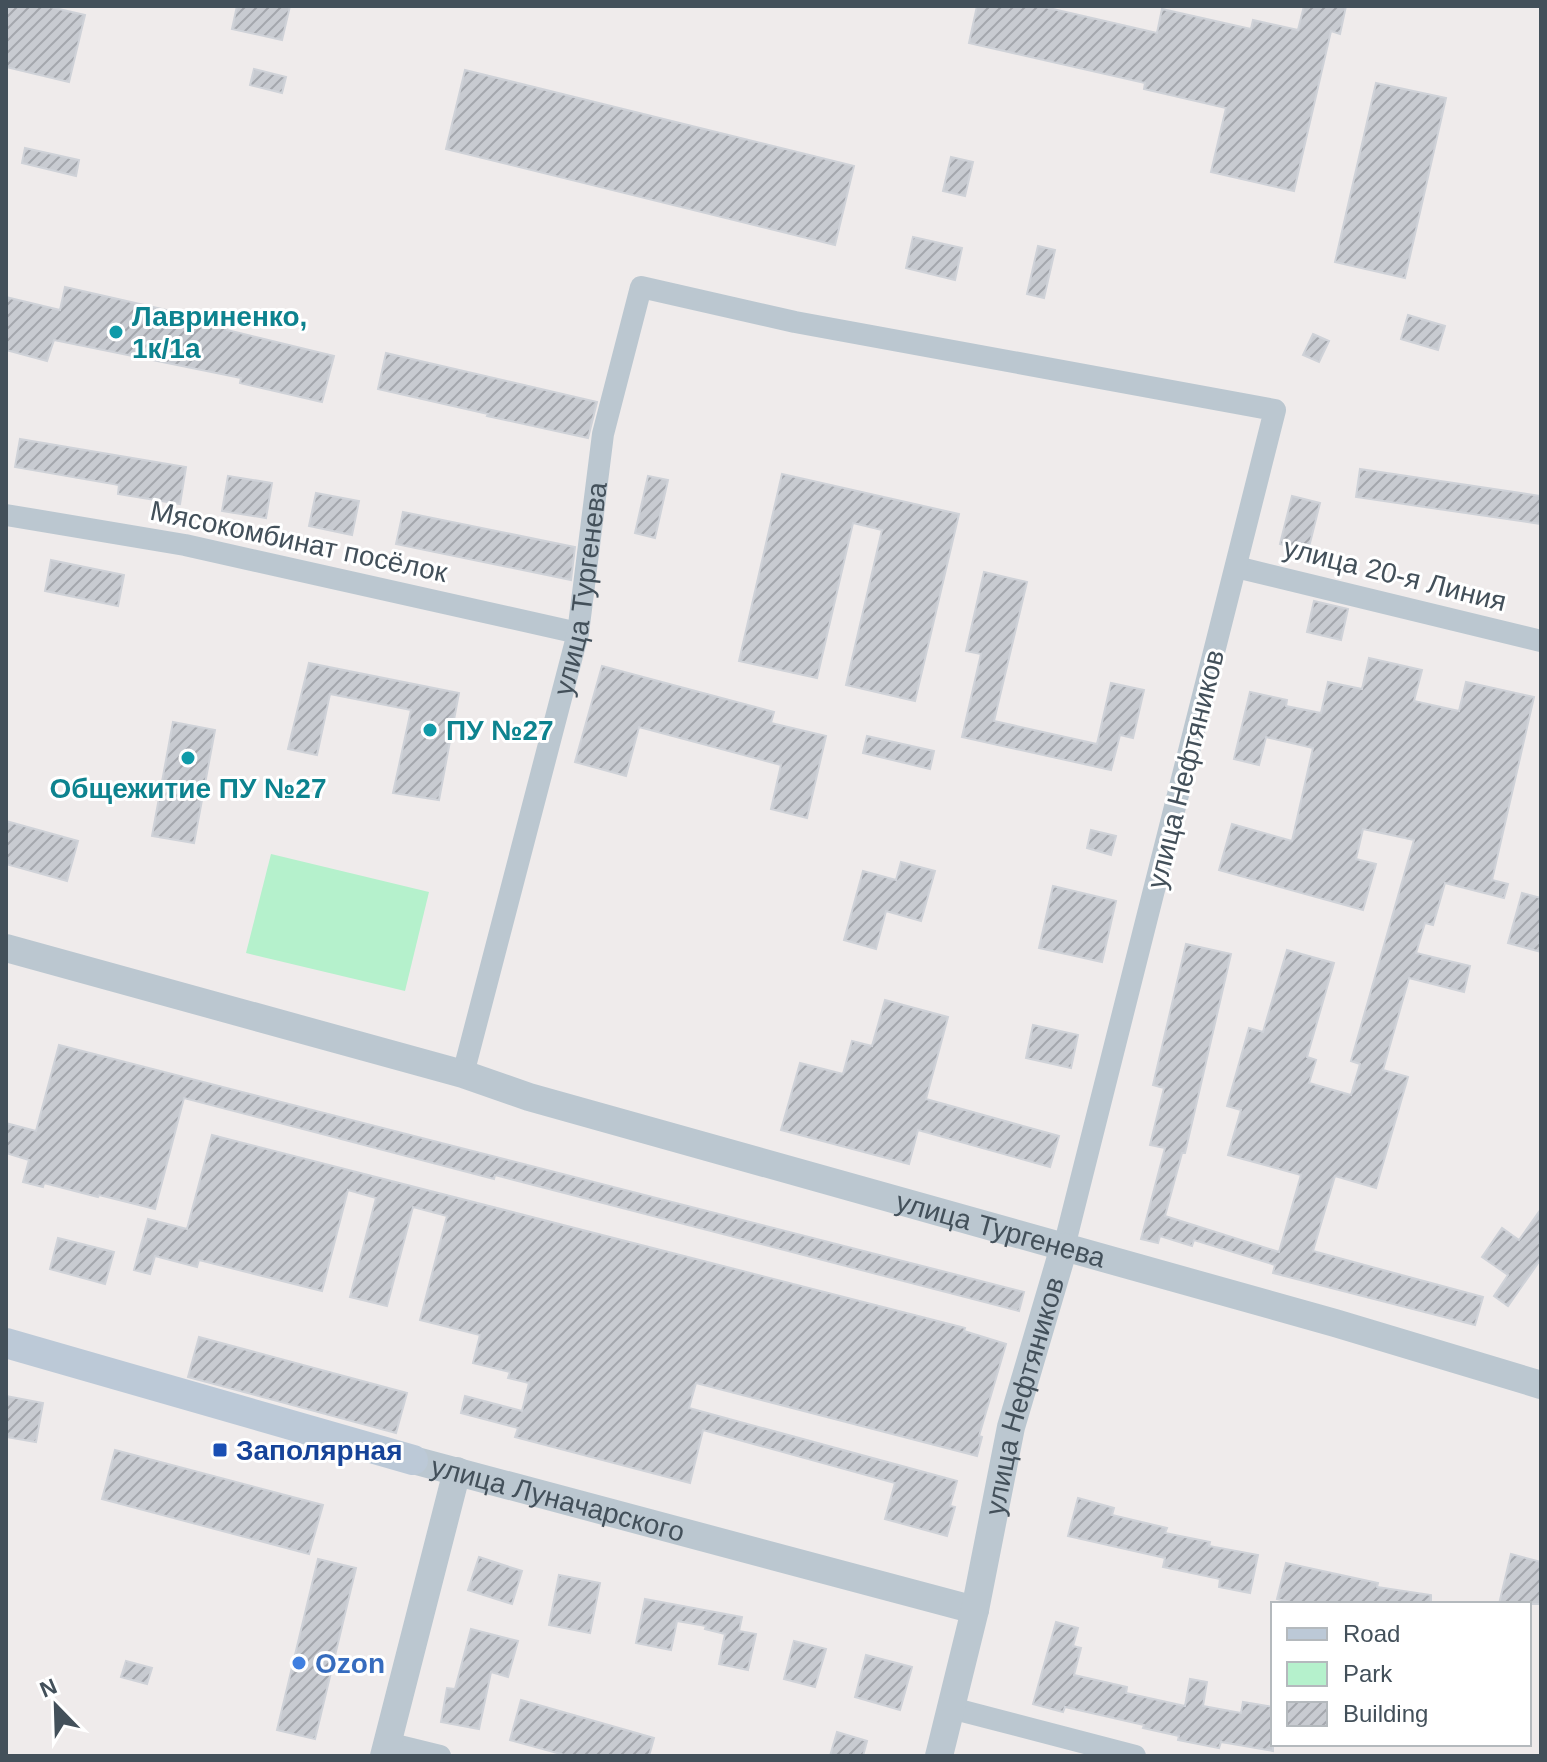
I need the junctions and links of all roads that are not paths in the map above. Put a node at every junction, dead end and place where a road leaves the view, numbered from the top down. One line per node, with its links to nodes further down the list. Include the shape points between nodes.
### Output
1 (641, 287): 3 (street, улица Нефтяников, via 795,322 1275,410); 4 (street, улица Тургенева, via 603,434)
2 (6, 515): 4 (street, Мясокомбинат посёлок, via 185,545)
3 (1236, 567): 5 (street, улица 20-я Линия); 8 (street, улица Нефтяников)
4 (578, 633): 7 (street, улица Тургенева)
5 (1541, 641)
6 (6, 948): 7 (street, улица Тургенева)
7 (463, 1074): 8 (street, улица Тургенева)
8 (1064, 1247): 10 (street, улица Тургенева); 13 (street, улица Нефтяников, via 1011,1427)
9 (6, 1343): 11 (main road, улица Луначарского)
10 (1541, 1385)
11 (413, 1460): 12 (street, улица Луначарского)
12 (457, 1471): 13 (street, улица Луначарского); 15 (street)
13 (975, 1610): 14 (street, улица Нефтяников)
14 (951, 1708): 17 (street, улица Нефтяников); 18 (street)
15 (386, 1750): 16 (street)
16 (440, 1756)
17 (939, 1756)
18 (1135, 1756)

